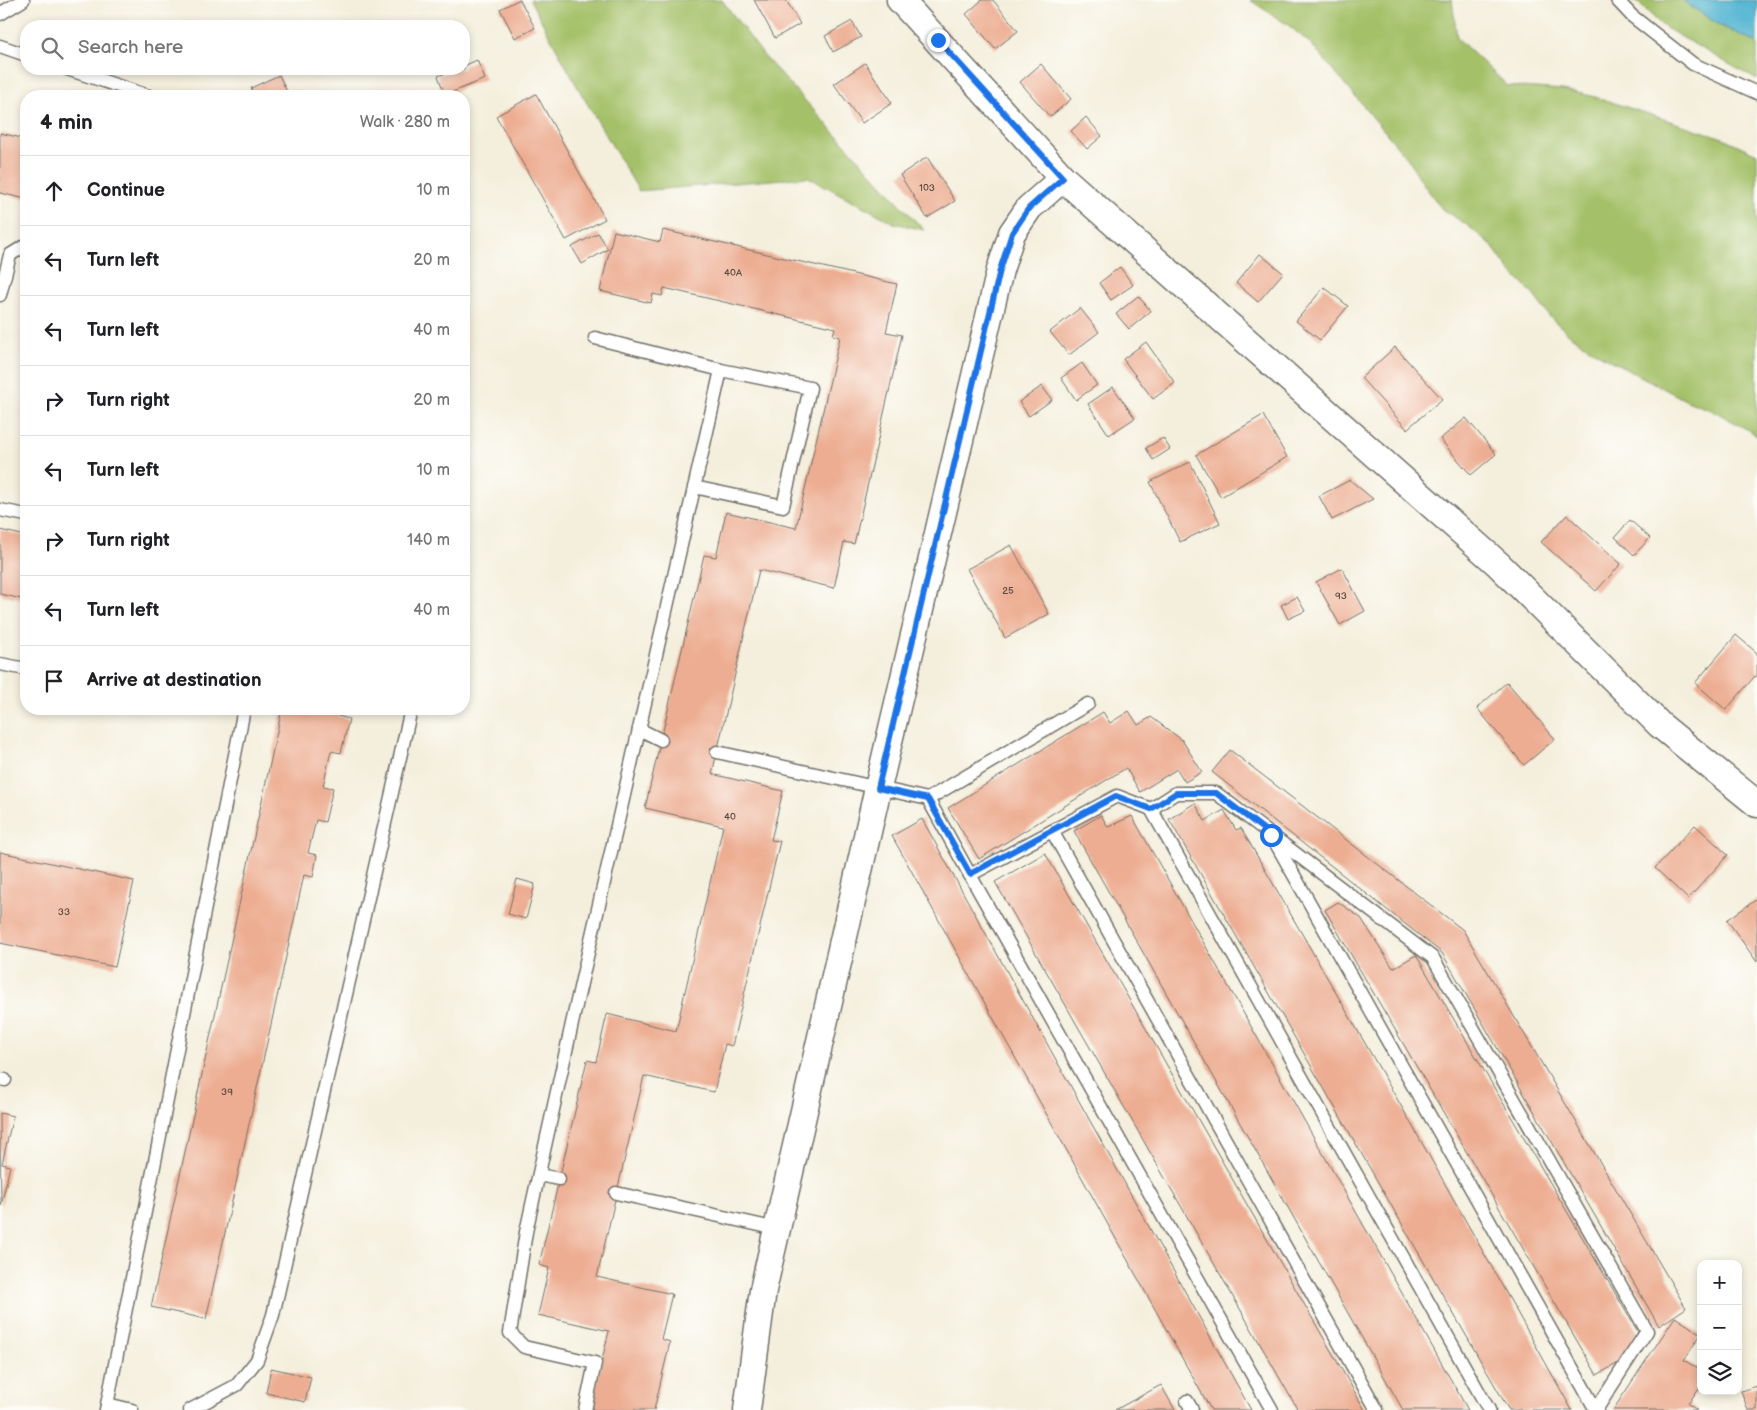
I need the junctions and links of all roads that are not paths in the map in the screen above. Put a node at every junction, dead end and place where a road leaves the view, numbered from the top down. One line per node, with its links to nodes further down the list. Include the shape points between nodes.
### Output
1 (23, 0): 4 (lane)
2 (900, 0): 10 (street)
3 (1617, 0): 9 (lane, via 1632,16 1693,64)
4 (0, 14)
5 (0, 46): 6 (lane)
6 (20, 53)
7 (85, 75): 8 (lane)
8 (131, 90)
9 (1757, 93)
10 (1063, 178): 26 (street, via 1029,208 1012,233 1003,261); 28 (street, via 1498,564 1660,725)
11 (20, 249): 12 (lane, via 10,255)
12 (0, 295)
13 (594, 338): 14 (lane)
14 (721, 370): 15 (lane); 15 (lane, via 810,388 783,506)
15 (694, 487): 23 (lane)
16 (0, 510): 17 (lane)
17 (20, 514)
18 (0, 664): 19 (lane)
19 (20, 668)
20 (1088, 704): 27 (lane)
21 (240, 715): 37 (lane)
22 (410, 715): 39 (lane, via 273,1315 257,1360 237,1385)
23 (639, 729): 24 (lane); 33 (lane)
24 (661, 740)
25 (717, 752): 26 (lane)
26 (878, 788): 27 (lane); 36 (street)
27 (928, 799): 32 (lane)
28 (1757, 804)
29 (1151, 809): 30 (lane, via 1116,796); 31 (lane, via 1176,793 1216,793); 44 (lane)
30 (1052, 831): 32 (lane); 43 (lane)
31 (1271, 835): 45 (lane); 45 (lane, via 1433,958 1647,1331)
32 (970, 874): 42 (lane)
33 (539, 1175): 34 (lane); 40 (lane, via 510,1333 524,1347 595,1363)
34 (559, 1179)
35 (616, 1193): 36 (lane)
36 (777, 1228): 41 (street, via 763,1290)
37 (107, 1407): 38 (lane)
38 (132, 1410)
39 (190, 1410)
40 (585, 1410)
41 (747, 1410)
42 (1272, 1410)
43 (1377, 1410)
44 (1489, 1410)
45 (1596, 1410)

